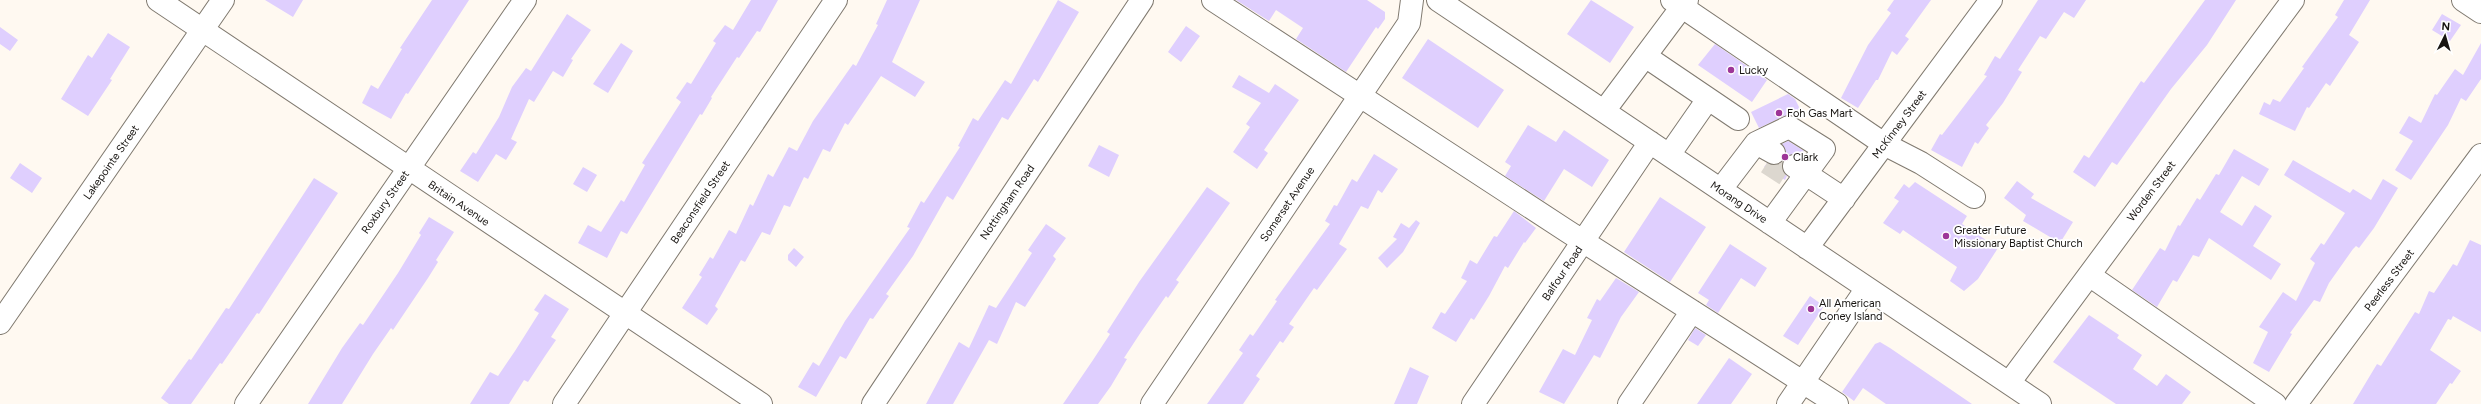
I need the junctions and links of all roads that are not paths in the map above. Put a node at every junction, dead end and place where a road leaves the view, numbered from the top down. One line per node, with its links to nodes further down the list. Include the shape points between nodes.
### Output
1 (158, 0): 14 (street, Britain Avenue)
2 (223, 0): 14 (street, Lakepointe Street)
3 (525, 0): 24 (street, Roxbury Street)
4 (836, 0): 35 (street, Beaconsfield Street)
5 (1142, 0): 42 (street, Nottingham Road)
6 (1213, 0): 16 (street)
7 (1412, 0): 16 (street, Somerset Avenue, via 1409,24)
8 (1438, 0): 18 (street, Morang Drive)
9 (1991, 0): 21 (street, McKinney Street)
10 (2293, 0): 32 (street, Worden Street)
11 (2463, 0): 13 (street)
12 (1680, 2): 15 (street); 21 (street)
13 (2481, 12)
14 (202, 30): 24 (street, Britain Avenue); 36 (street, Lakepointe Street)
15 (1645, 56): 17 (street); 18 (street)
16 (1360, 97): 30 (street); 43 (street, Somerset Avenue)
17 (1708, 99): 19 (street); 22 (street)
18 (1604, 111): 20 (street, Morang Drive)
19 (1738, 119)
20 (1650, 142): 22 (street, Morang Drive); 30 (street, Balfour Road)
21 (1884, 144): 27 (street, via 1921,163); 28 (street, McKinney Street)
22 (1669, 155): 26 (street, Morang Drive)
23 (2481, 155): 50 (street, Peerless Street)
24 (408, 169): 35 (street, Britain Avenue); 39 (street, Roxbury Street)
25 (1796, 175): 26 (street, via 1824,149 1789,127); 28 (street); 29 (street)
26 (1721, 190): 29 (street, Morang Drive)
27 (1974, 197)
28 (1844, 199): 31 (street, McKinney Street)
29 (1770, 223): 31 (street, Morang Drive)
30 (1583, 242): 34 (street); 44 (street, Balfour Road)
31 (1807, 248): 33 (street, Morang Drive)
32 (2089, 275): 38 (street, Worden Street); 49 (street)
33 (1867, 288): 37 (street); 38 (street, Morang Drive)
34 (1692, 311): 37 (street); 45 (street)
35 (624, 314): 40 (street, Beaconsfield Street); 41 (street, Britain Avenue)
36 (0, 323)
37 (1803, 382): 46 (street); 47 (street)
38 (2009, 383): 48 (street, Morang Drive)
39 (246, 404)
40 (564, 404)
41 (761, 404)
42 (873, 404)
43 (1152, 404)
44 (1473, 404)
45 (1629, 404)
46 (1788, 404)
47 (1837, 404)
48 (2040, 404)
49 (2275, 404)
50 (2296, 404)

